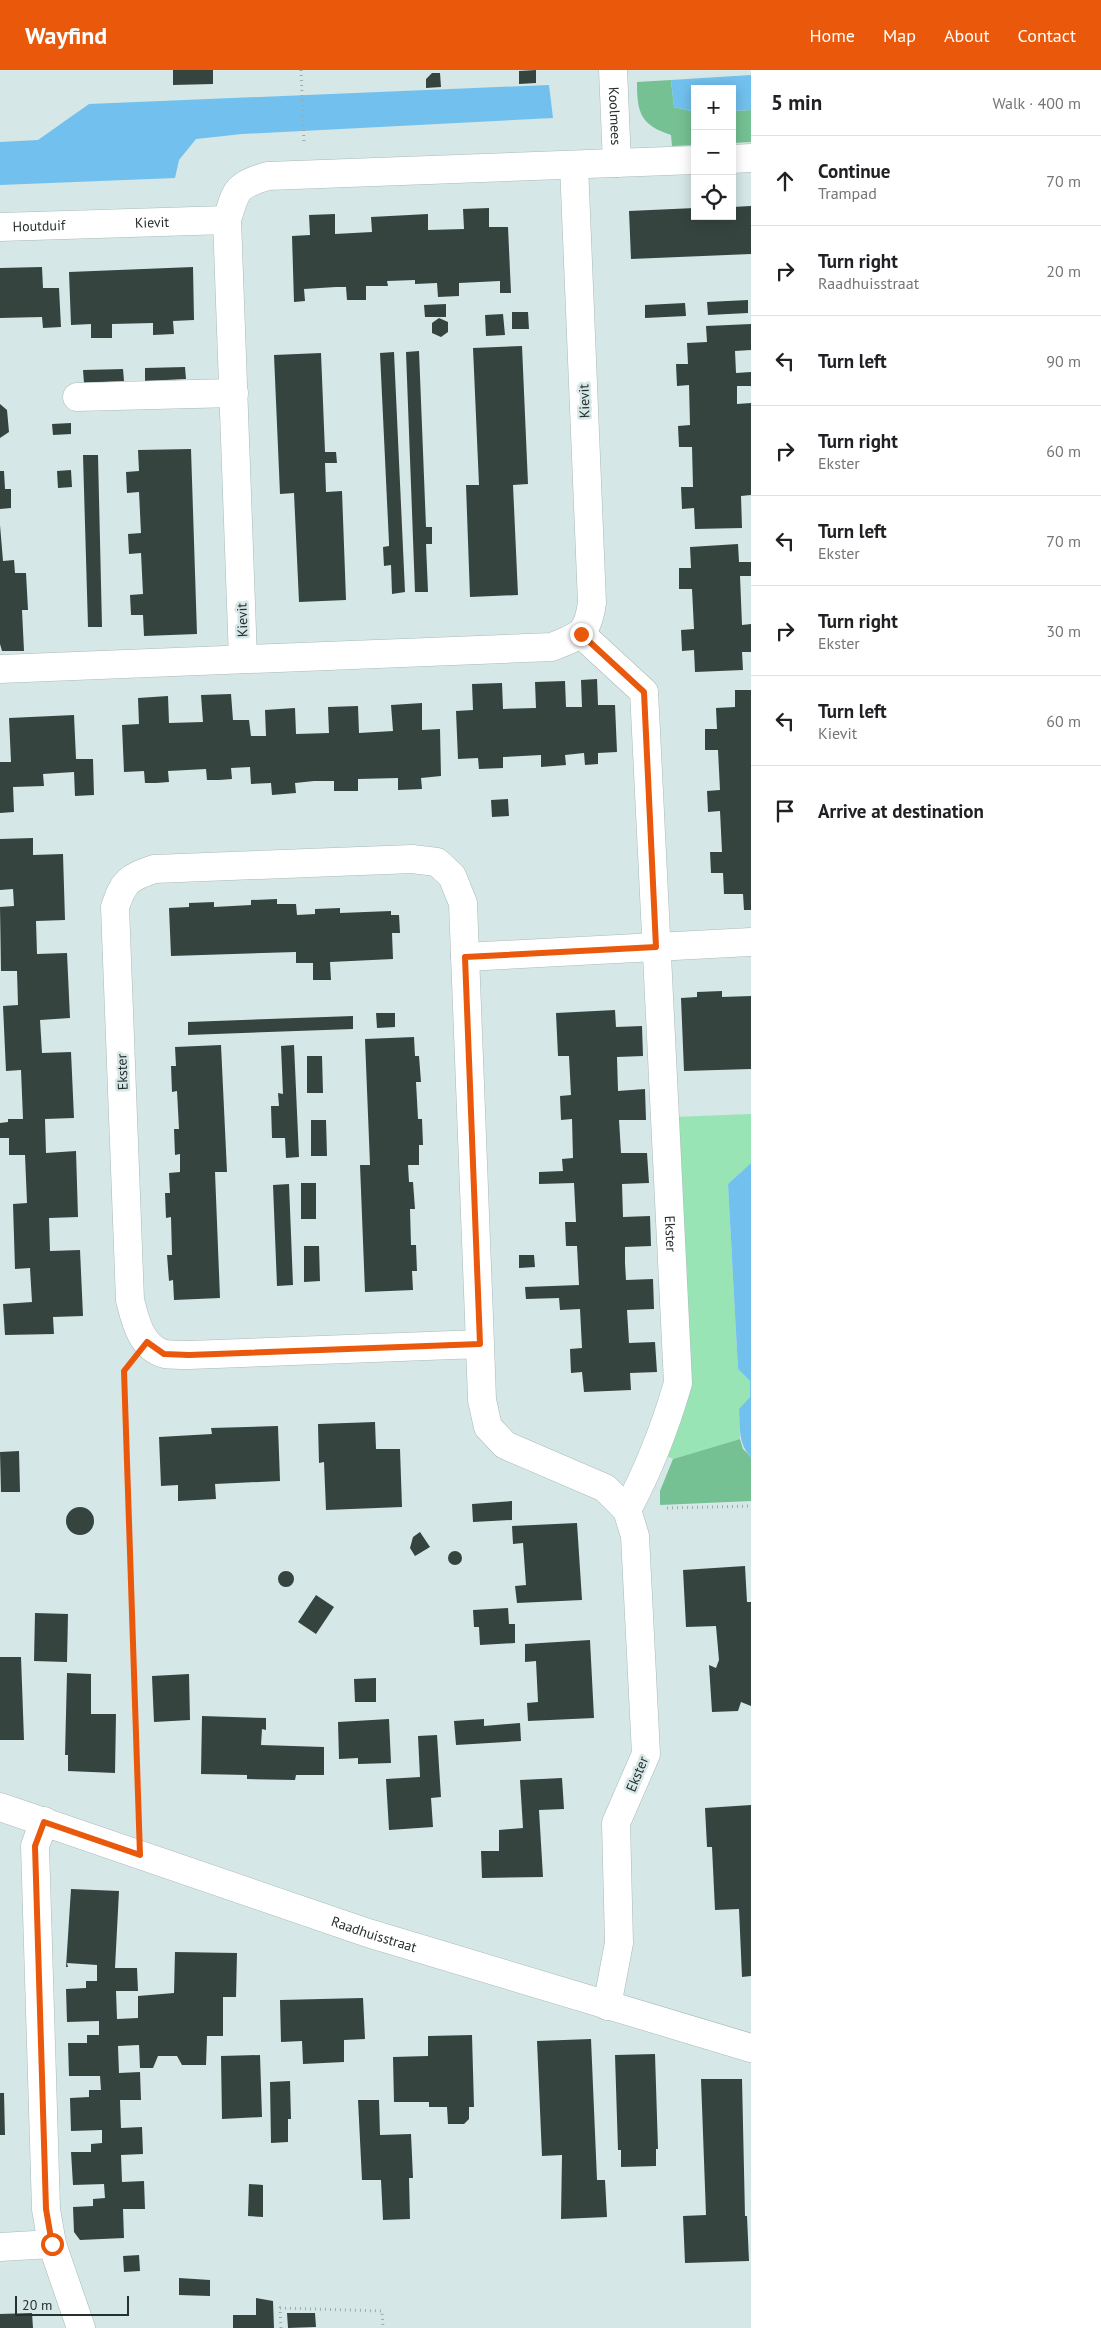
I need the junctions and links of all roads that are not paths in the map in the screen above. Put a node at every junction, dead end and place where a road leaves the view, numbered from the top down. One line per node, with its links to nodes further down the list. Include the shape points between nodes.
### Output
1 (613, 70): 5 (street, Koolmees)
2 (751, 158): 3 (street)
3 (736, 159)
4 (691, 160): 5 (street, Kievit)
5 (617, 163): 6 (street, Kievit)
6 (574, 165): 7 (street, Kievit, via 268,176 249,181 236,192); 12 (street, Kievit, via 592,603 589,620)
7 (227, 220): 8 (street, Kievit); 10 (street, Kievit)
8 (77, 225): 9 (street, Houtduif)
9 (0, 228)
10 (234, 393): 11 (street); 13 (street, Kievit)
11 (77, 397)
12 (581, 634): 13 (street, via 552,647); 16 (street, via 644,692)
13 (243, 659): 14 (street)
14 (0, 669)
15 (751, 942): 16 (street)
16 (656, 947): 17 (street); 19 (street, Ekster, via 678,1384 666,1424)
17 (465, 957): 18 (street, Ekster); 18 (street, Ekster, via 463,903 452,876 437,862 412,859 154,869 132,876 122,886 115,907 130,1300 136,1326 147,1342 164,1354 189,1355)
18 (480, 1344): 19 (street, Ekster, via 482,1400 488,1427 505,1445 604,1488)
19 (627, 1510): 22 (street, Ekster, via 635,1536 646,1754 616,1823 620,1943)
20 (0, 1807): 21 (street, Raadhuisstraat)
21 (44, 1822): 22 (street, Raadhuisstraat, via 368,1933); 24 (street, via 35,1846 46,2209)
22 (607, 2006): 23 (street, Raadhuisstraat)
23 (751, 2048)
24 (52, 2244): 25 (street); 26 (street)
25 (0, 2247)
26 (81, 2328)

